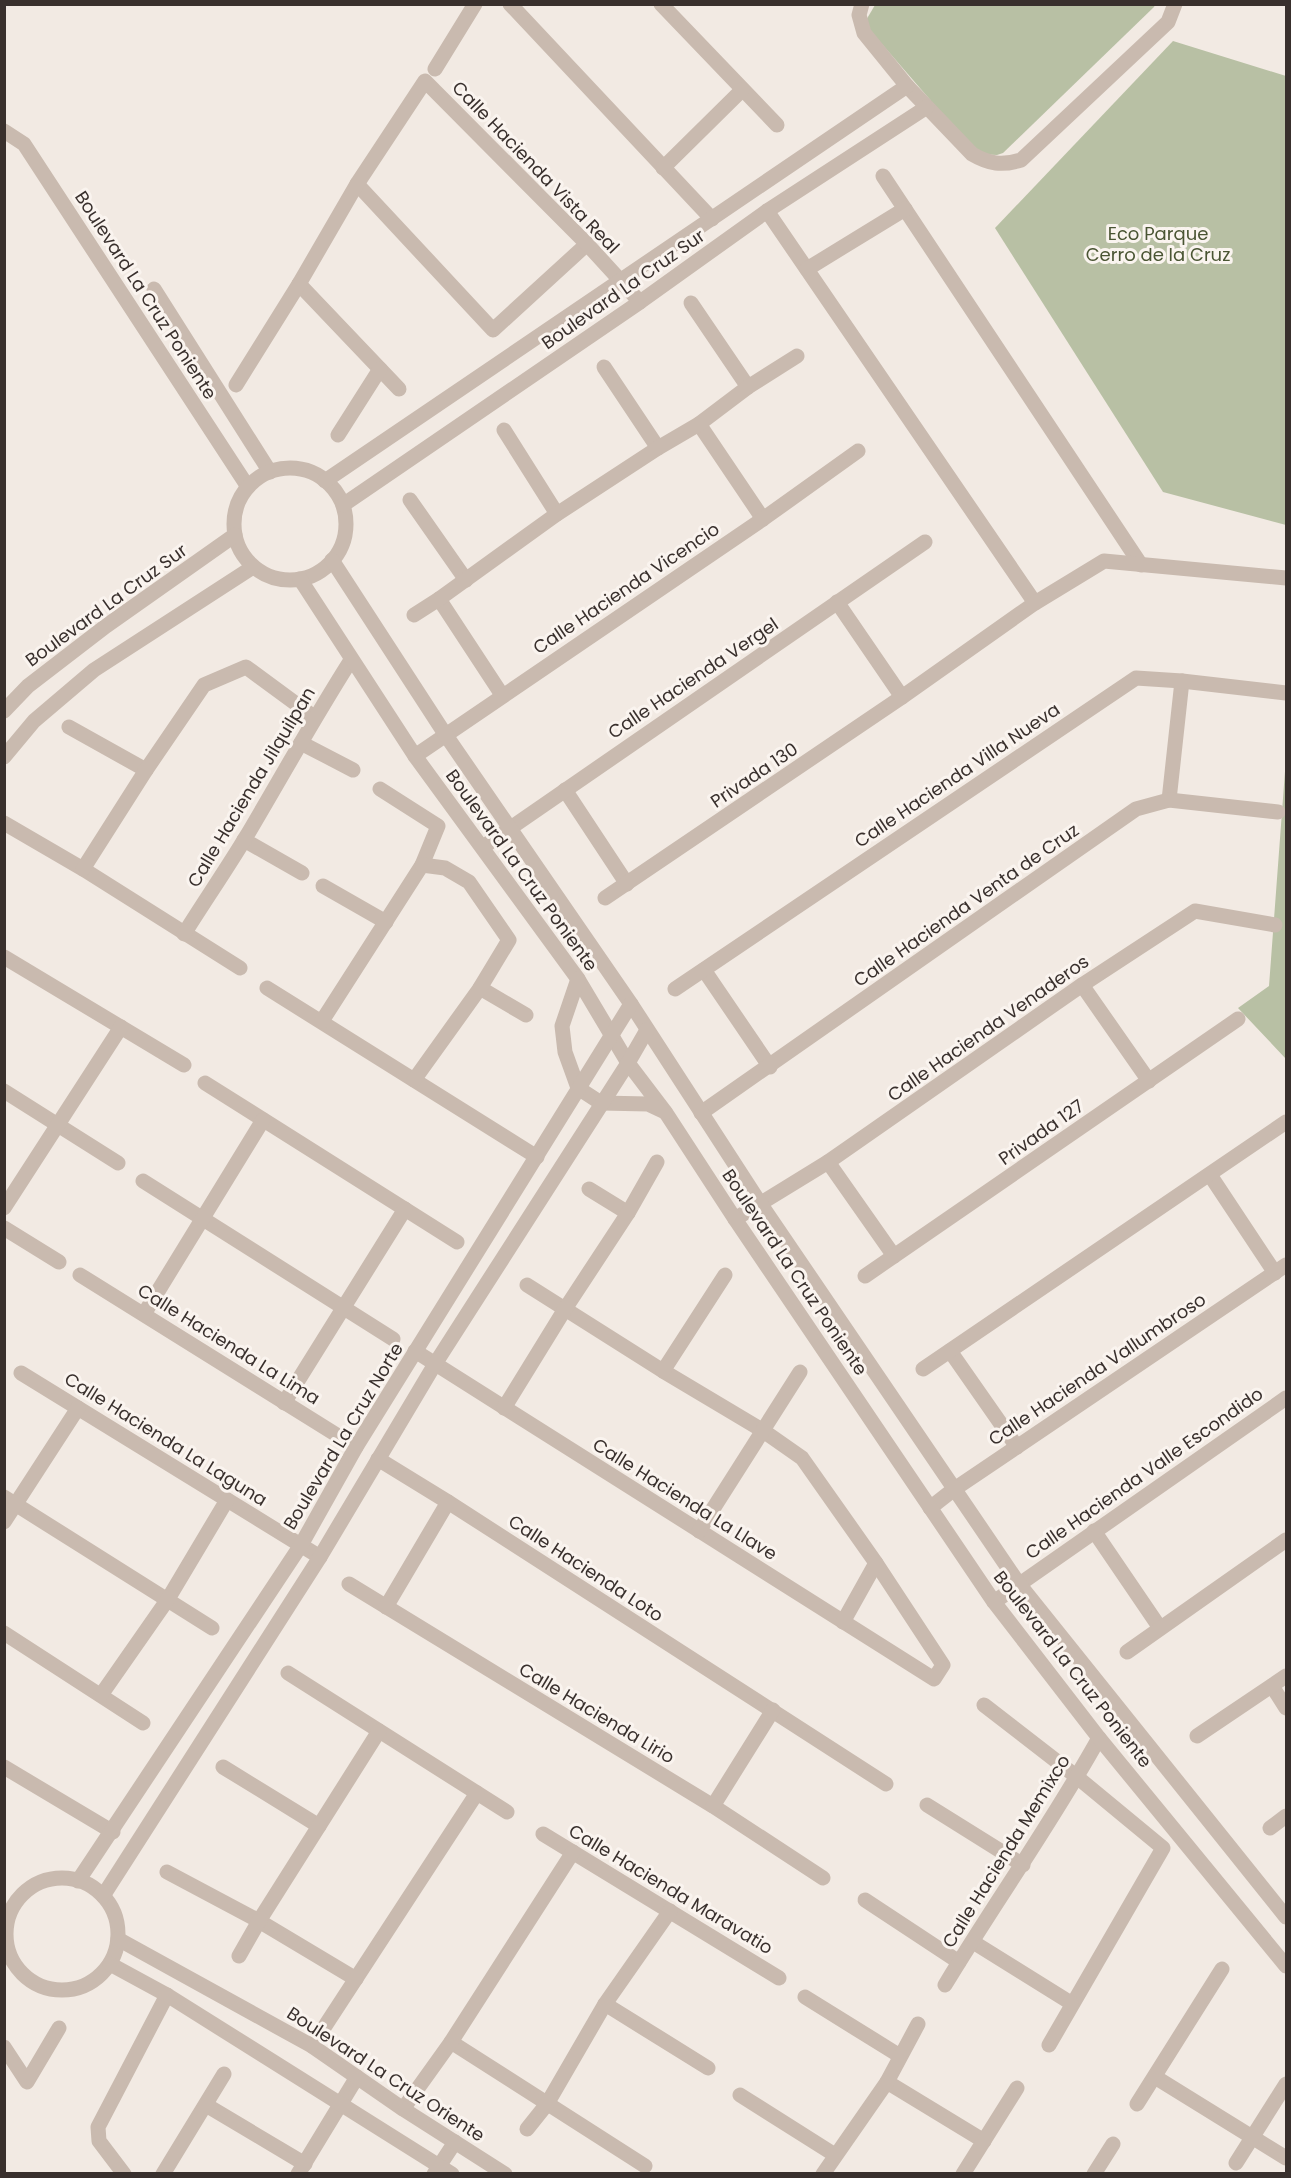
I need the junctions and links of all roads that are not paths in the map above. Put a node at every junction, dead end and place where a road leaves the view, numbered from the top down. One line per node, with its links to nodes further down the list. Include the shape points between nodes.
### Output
1 (475, 4): 6 (street)
2 (510, 4): 12 (street)
3 (661, 4): 8 (street)
4 (862, 4): 7 (street, via 859,15 864,33)
5 (1175, 4): 9 (street, via 1168,22 1021,160 996,165 983,161)
6 (435, 69)
7 (907, 86): 9 (street); 17 (street, Boulevard La Cruz Sur)
8 (742, 90): 10 (street); 12 (street)
9 (927, 107): 16 (street, Boulevard La Cruz Sur)
10 (777, 125)
11 (4, 131): 38 (street, Boulevard La Cruz Poniente, via 24,144)
12 (663, 168): 17 (street)
13 (883, 176): 15 (street)
14 (357, 184): 18 (street, via 493,330); 18 (street, Calle Hacienda Vista Real, via 425,81); 21 (street)
15 (905, 208): 19 (street); 46 (street)
16 (766, 211): 19 (street); 23 (street, Boulevard La Cruz Sur)
17 (712, 219): 20 (street, Boulevard La Cruz Sur)
18 (587, 244): 20 (street, Calle Hacienda Vista Real)
19 (807, 269): 53 (street)
20 (620, 280): 23 (street, Calle Hacienda Vista Real); 37 (street, Boulevard La Cruz Sur)
21 (299, 284): 27 (street); 28 (street)
22 (154, 289): 36 (street, Boulevard La Cruz Poniente)
23 (640, 302): 40 (street, Boulevard La Cruz Sur)
24 (691, 303): 29 (street)
25 (797, 356): 29 (street)
26 (604, 367): 34 (street)
27 (380, 369): 30 (street); 33 (street)
28 (236, 385)
29 (748, 387): 31 (street)
30 (399, 389)
31 (699, 424): 34 (street); 42 (street)
32 (504, 430): 41 (street)
33 (338, 435)
34 (658, 448): 41 (street)
35 (858, 451): 42 (street, Calle Hacienda Vicencio)
36 (270, 472): 37 (street, via 296,468); 38 (street)
37 (325, 481): 40 (street)
38 (248, 487): 43 (street, via 236,510)
39 (410, 500): 50 (street)
40 (343, 505): 45 (street, via 344,540)
41 (557, 514): 50 (street)
42 (763, 519): 58 (street, Calle Hacienda Vicencio)
43 (235, 535): 47 (street); 60 (street, Boulevard La Cruz Sur, via 89,639 28,686)
44 (925, 542): 52 (street, Calle Hacienda Vergel)
45 (332, 560): 49 (street, via 323,569); 63 (street, Boulevard La Cruz Poniente)
46 (1141, 565): 48 (street); 53 (street, via 1104,561)
47 (253, 567): 49 (street, via 275,578); 66 (street, via 94,670 34,721)
48 (1287, 578)
49 (300, 579): 55 (street, Boulevard La Cruz Poniente)
50 (466, 580): 51 (street)
51 (439, 599): 54 (street); 58 (street)
52 (837, 602): 59 (street); 70 (street, Calle Hacienda Vergel)
53 (1035, 603): 59 (street)
54 (414, 615)
55 (351, 660): 61 (street, Calle Hacienda Jilquilpan); 65 (street, Boulevard La Cruz Poniente)
56 (1182, 681): 57 (street, Calle Hacienda Villa Nueva); 71 (street); 88 (street, Calle Hacienda Villa Nueva, via 1136,678)
57 (1287, 693)
58 (502, 695): 63 (street, Calle Hacienda Vicencio)
59 (902, 698): 80 (street, Privada 130)
60 (4, 711)
61 (314, 717): 64 (street, Calle Hacienda Jilquilpan); 67 (street, via 246,667 204,685)
62 (69, 727): 67 (street)
63 (445, 734): 65 (street, Calle Hacienda Vicencio); 74 (street, Boulevard La Cruz Poniente)
64 (302, 743): 68 (street); 75 (street, Calle Hacienda Jilquilpan)
65 (415, 756): 76 (street, Boulevard La Cruz Poniente)
66 (4, 757)
67 (146, 770): 78 (street)
68 (353, 770)
69 (380, 789): 77 (street, via 438,826)
70 (565, 790): 74 (street, Calle Hacienda Vergel); 80 (street)
71 (1169, 800): 72 (street, Calle Hacienda Venta de Cruz); 103 (street, Calle Hacienda Venta de Cruz, via 1136,809)
72 (1278, 812)
73 (4, 823): 78 (street)
74 (511, 828): 76 (street, Calle Hacienda Vergel); 94 (street, Boulevard La Cruz Poniente)
75 (244, 840): 79 (street); 85 (street, Calle Hacienda Jilquilpan)
76 (483, 847): 89 (street, Boulevard La Cruz Poniente)
77 (422, 865): 83 (street); 92 (street, via 445,868 469,882 509,940)
78 (83, 869): 85 (street)
79 (302, 873)
80 (627, 884): 82 (street, Privada 130)
81 (323, 886): 83 (street)
82 (605, 898)
83 (386, 922): 97 (street)
84 (1275, 925): 90 (street, Calle Hacienda Venaderos, via 1194,911)
85 (184, 934): 87 (street)
86 (4, 957): 98 (street)
87 (240, 968)
88 (704, 970): 93 (street, Calle Hacienda Villa Nueva); 103 (street)
89 (578, 979): 100 (street, Boulevard La Cruz Poniente); 107 (street, via 562,1026 565,1052)
90 (1082, 985): 105 (street); 117 (street, Calle Hacienda Venaderos)
91 (267, 987): 97 (street)
92 (480, 988): 95 (street); 104 (street)
93 (675, 989)
94 (631, 1004): 99 (street, Boulevard La Cruz Poniente); 100 (street, Boulevard La Cruz Norte)
95 (526, 1015)
96 (1238, 1019): 105 (street, Privada 127)
97 (322, 1021): 104 (street)
98 (121, 1027): 102 (street); 114 (street)
99 (647, 1030): 101 (street); 111 (street, Boulevard La Cruz Poniente)
100 (611, 1036): 101 (street, Boulevard La Cruz Poniente); 107 (street, Boulevard La Cruz Norte)
101 (628, 1062): 109 (street); 110 (street, Boulevard La Cruz Poniente)
102 (184, 1065)
103 (770, 1067): 111 (street, Calle Hacienda Venta de Cruz)
104 (414, 1080): 115 (street)
105 (1149, 1081): 130 (street, Privada 127)
106 (205, 1083): 112 (street)
107 (578, 1088): 109 (street); 115 (street, Boulevard La Cruz Norte)
108 (4, 1091): 114 (street)
109 (601, 1103): 110 (street, via 648,1104); 143 (street)
110 (666, 1113): 127 (street, Boulevard La Cruz Poniente)
111 (701, 1113): 122 (street, Boulevard La Cruz Poniente)
112 (263, 1120): 124 (street); 126 (street)
113 (1287, 1122): 119 (street)
114 (58, 1125): 118 (street); 123 (street)
115 (537, 1157): 142 (street, Boulevard La Cruz Norte)
116 (657, 1162): 125 (street)
117 (828, 1162): 122 (street, Calle Hacienda Venaderos); 130 (street)
118 (118, 1163)
119 (1210, 1175): 132 (street); 141 (street)
120 (143, 1181): 126 (street)
121 (589, 1188): 125 (street)
122 (760, 1203): 127 (street, Calle Hacienda Venaderos); 156 (street, Boulevard La Cruz Poniente)
123 (4, 1208)
124 (405, 1209): 129 (street); 137 (street)
125 (628, 1213): 138 (street)
126 (202, 1217): 137 (street); 139 (street)
127 (735, 1219): 160 (street, Boulevard La Cruz Poniente)
128 (4, 1228): 131 (street)
129 (457, 1242)
130 (894, 1256): 135 (street, Privada 127)
131 (58, 1262)
132 (1281, 1269): 154 (street, Calle Hacienda Vallumbroso)
133 (80, 1275): 139 (street, Calle Hacienda La Lima)
134 (725, 1275): 145 (street)
135 (865, 1276)
136 (527, 1285): 138 (street)
137 (343, 1307): 140 (street); 149 (street)
138 (565, 1309): 145 (street); 151 (street)
139 (144, 1314): 149 (street, Calle Hacienda La Lima)
140 (393, 1339)
141 (950, 1351): 144 (street); 154 (street)
142 (415, 1352): 143 (street, Calle Hacienda La Llave); 153 (street, Boulevard La Cruz Norte)
143 (435, 1364): 151 (street, Calle Hacienda La Llave); 155 (street)
144 (923, 1369)
145 (663, 1371): 152 (street)
146 (800, 1372): 152 (street)
147 (21, 1373): 150 (street, Calle Hacienda La Laguna)
148 (1287, 1398): 163 (street, Calle Hacienda Valle Escondido)
149 (284, 1403): 153 (street, Calle Hacienda La Lima)
150 (78, 1408): 157 (street, Calle Hacienda La Laguna); 158 (street)
151 (504, 1408): 162 (street, Calle Hacienda La Llave)
152 (762, 1430): 162 (street); 167 (street, via 802,1458)
153 (356, 1447): 165 (street, Boulevard La Cruz Norte)
154 (1017, 1447): 156 (street, Calle Hacienda Vallumbroso)
155 (378, 1459): 159 (street, Calle Hacienda Loto); 166 (street)
156 (953, 1490): 160 (street, Calle Hacienda Vallumbroso); 169 (street, Boulevard La Cruz Poniente)
157 (227, 1500): 165 (street, Calle Hacienda La Laguna); 170 (street)
158 (10, 1501): 161 (street); 170 (street)
159 (448, 1502): 172 (street); 184 (street, Calle Hacienda Loto)
160 (930, 1508): 171 (street, Boulevard La Cruz Poniente)
161 (4, 1522)
162 (699, 1531): 173 (street, Calle Hacienda La Llave)
163 (1094, 1531): 169 (street, Calle Hacienda Valle Escondido); 175 (street)
164 (1287, 1540): 175 (street)
165 (301, 1545): 166 (street, Calle Hacienda La Laguna); 200 (street, Boulevard La Cruz Norte)
166 (320, 1557): 207 (street)
167 (876, 1563): 173 (street); 173 (street, Calle Hacienda La Llave, via 943,1665 934,1680)
168 (349, 1584): 172 (street, Calle Hacienda Lirio)
169 (1019, 1584): 171 (street, Calle Hacienda Valle Escondido); 210 (street, Boulevard La Cruz Poniente)
170 (168, 1599): 174 (street); 181 (street)
171 (994, 1602): 188 (street, Boulevard La Cruz Poniente)
172 (386, 1607): 195 (street, Calle Hacienda Lirio)
173 (843, 1622)
174 (212, 1628)
175 (1160, 1628): 177 (street)
176 (4, 1633): 181 (street)
177 (1127, 1652)
178 (288, 1673): 186 (street)
179 (1287, 1676): 180 (street)
180 (1272, 1686): 183 (street); 187 (street)
181 (101, 1695): 185 (street)
182 (984, 1706): 191 (street)
183 (1287, 1708)
184 (772, 1710): 192 (street, Calle Hacienda Loto); 195 (street)
185 (143, 1723)
186 (379, 1731): 193 (street); 198 (street)
187 (1197, 1736)
188 (1099, 1738): 191 (street, Calle Hacienda Memixco); 219 (street, Boulevard La Cruz Poniente)
189 (4, 1767): 200 (street)
190 (223, 1767): 198 (street)
191 (1077, 1777): 203 (street, Calle Hacienda Memixco); 226 (street, via 1163,1848)
192 (886, 1784)
193 (477, 1793): 196 (street); 222 (street)
194 (927, 1805): 203 (street)
195 (713, 1806): 205 (street, Calle Hacienda Lirio)
196 (507, 1812)
197 (1287, 1816): 199 (street)
198 (319, 1826): 212 (street)
199 (1270, 1827)
200 (112, 1832): 206 (street, Boulevard La Cruz Norte)
201 (543, 1834): 202 (street, Calle Hacienda Maravatio)
202 (573, 1852): 209 (street, Calle Hacienda Maravatio); 230 (street)
203 (1023, 1864): 214 (street, Calle Hacienda Memixco)
204 (167, 1872): 212 (street)
205 (823, 1878)
206 (78, 1881): 207 (street); 211 (street, via 53,1879 30,1888)
207 (103, 1896): 213 (street, via 115,1916)
208 (865, 1900): 217 (street)
209 (670, 1911): 221 (street, Calle Hacienda Maravatio); 227 (street)
210 (1287, 1917)
211 (7, 1918): 215 (street)
212 (259, 1921): 216 (street); 222 (street)
213 (118, 1939): 218 (street); 232 (street, Boulevard La Cruz Oriente)
214 (973, 1942): 217 (street, Calle Hacienda Memixco); 226 (street)
215 (8, 1955): 218 (street, via 27,1979 51,1990 91,1983)
216 (239, 1956)
217 (959, 1962): 223 (street, Calle Hacienda Memixco)
218 (110, 1964): 224 (street)
219 (1287, 1966)
220 (1222, 1969): 238 (street)
221 (779, 1978)
222 (356, 1979): 232 (street)
223 (945, 1985)
224 (166, 1995): 246 (street); 259 (street, via 98,2127 99,2141)
225 (806, 1997): 234 (street)
226 (1071, 2003): 231 (street)
227 (605, 2004): 235 (street); 243 (street)
228 (918, 2024): 234 (street)
229 (59, 2028): 233 (street, via 27,2082)
230 (451, 2042): 243 (street); 247 (street)
231 (1049, 2045)
232 (312, 2046): 237 (street, Boulevard La Cruz Oriente)
233 (4, 2047)
234 (900, 2056): 239 (street)
235 (708, 2068)
236 (224, 2074): 245 (street)
237 (357, 2077): 246 (street); 247 (street, Boulevard La Cruz Oriente)
238 (1155, 2077): 244 (street); 249 (street)
239 (886, 2082): 250 (street); 253 (street)
240 (1287, 2084): 249 (street)
241 (1017, 2088): 250 (street)
242 (740, 2095): 253 (street)
243 (547, 2104): 248 (street); 256 (street)
244 (1137, 2104)
245 (206, 2105): 257 (street); 260 (street)
246 (340, 2105): 257 (street); 258 (street)
247 (404, 2109): 251 (street, Boulevard La Cruz Oriente)
248 (527, 2129)
249 (1253, 2137): 254 (street); 255 (street)
250 (984, 2141): 263 (street)
251 (455, 2142): 258 (street); 261 (street, Boulevard La Cruz Oriente)
252 (1113, 2144): 264 (street)
253 (835, 2155): 262 (street)
254 (1287, 2158)
255 (1236, 2163)
256 (645, 2166)
257 (302, 2169)
258 (441, 2171)
259 (124, 2174)
260 (163, 2174)
261 (505, 2174)
262 (823, 2174)
263 (963, 2174)
264 (1094, 2174)

